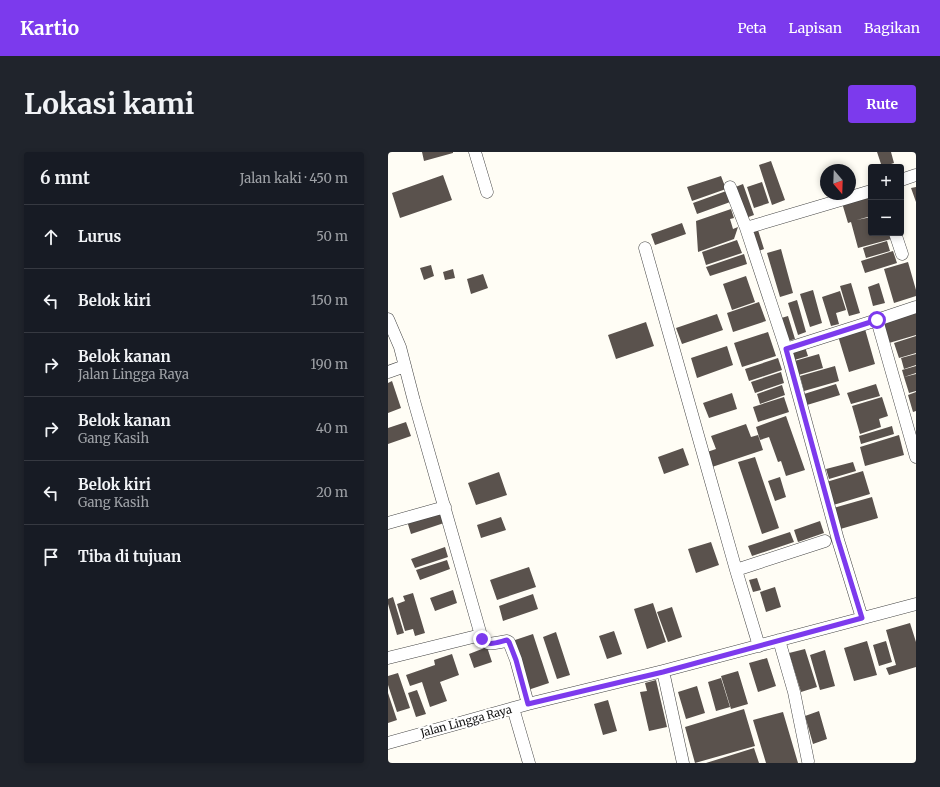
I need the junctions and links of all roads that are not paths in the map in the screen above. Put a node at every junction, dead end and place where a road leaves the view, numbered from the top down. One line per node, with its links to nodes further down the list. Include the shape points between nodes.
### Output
1 (475, 152): 5 (street)
2 (916, 175): 3 (street)
3 (904, 179)
4 (730, 187): 7 (street)
5 (487, 192)
6 (868, 192): 7 (street)
7 (746, 228): 14 (street)
8 (896, 236): 10 (street)
9 (645, 248): 21 (street)
10 (902, 254)
11 (916, 307): 13 (street)
12 (388, 319): 15 (street)
13 (877, 320): 14 (street); 17 (street)
14 (786, 349): 23 (street)
15 (405, 366): 16 (street); 18 (street)
16 (388, 372)
17 (916, 456)
18 (445, 507): 19 (street); 24 (street)
19 (388, 523)
20 (825, 541): 21 (street)
21 (736, 570): 26 (street)
22 (916, 604): 23 (street, Jalan Lingga Raya)
23 (862, 618): 25 (street, Jalan Lingga Raya)
24 (482, 635): 27 (street); 29 (street, via 486,643 507,640 509,642)
25 (779, 640): 26 (street, Jalan Lingga Raya); 32 (street, via 794,692)
26 (759, 646): 28 (street, Jalan Lingga Raya)
27 (388, 658)
28 (663, 672): 29 (street, Jalan Lingga Raya); 34 (street)
29 (528, 704): 30 (street, Jalan Lingga Raya)
30 (513, 708): 31 (street, Jalan Lingga Raya); 33 (street)
31 (388, 743)
32 (808, 761)
33 (529, 763)
34 (683, 763)

